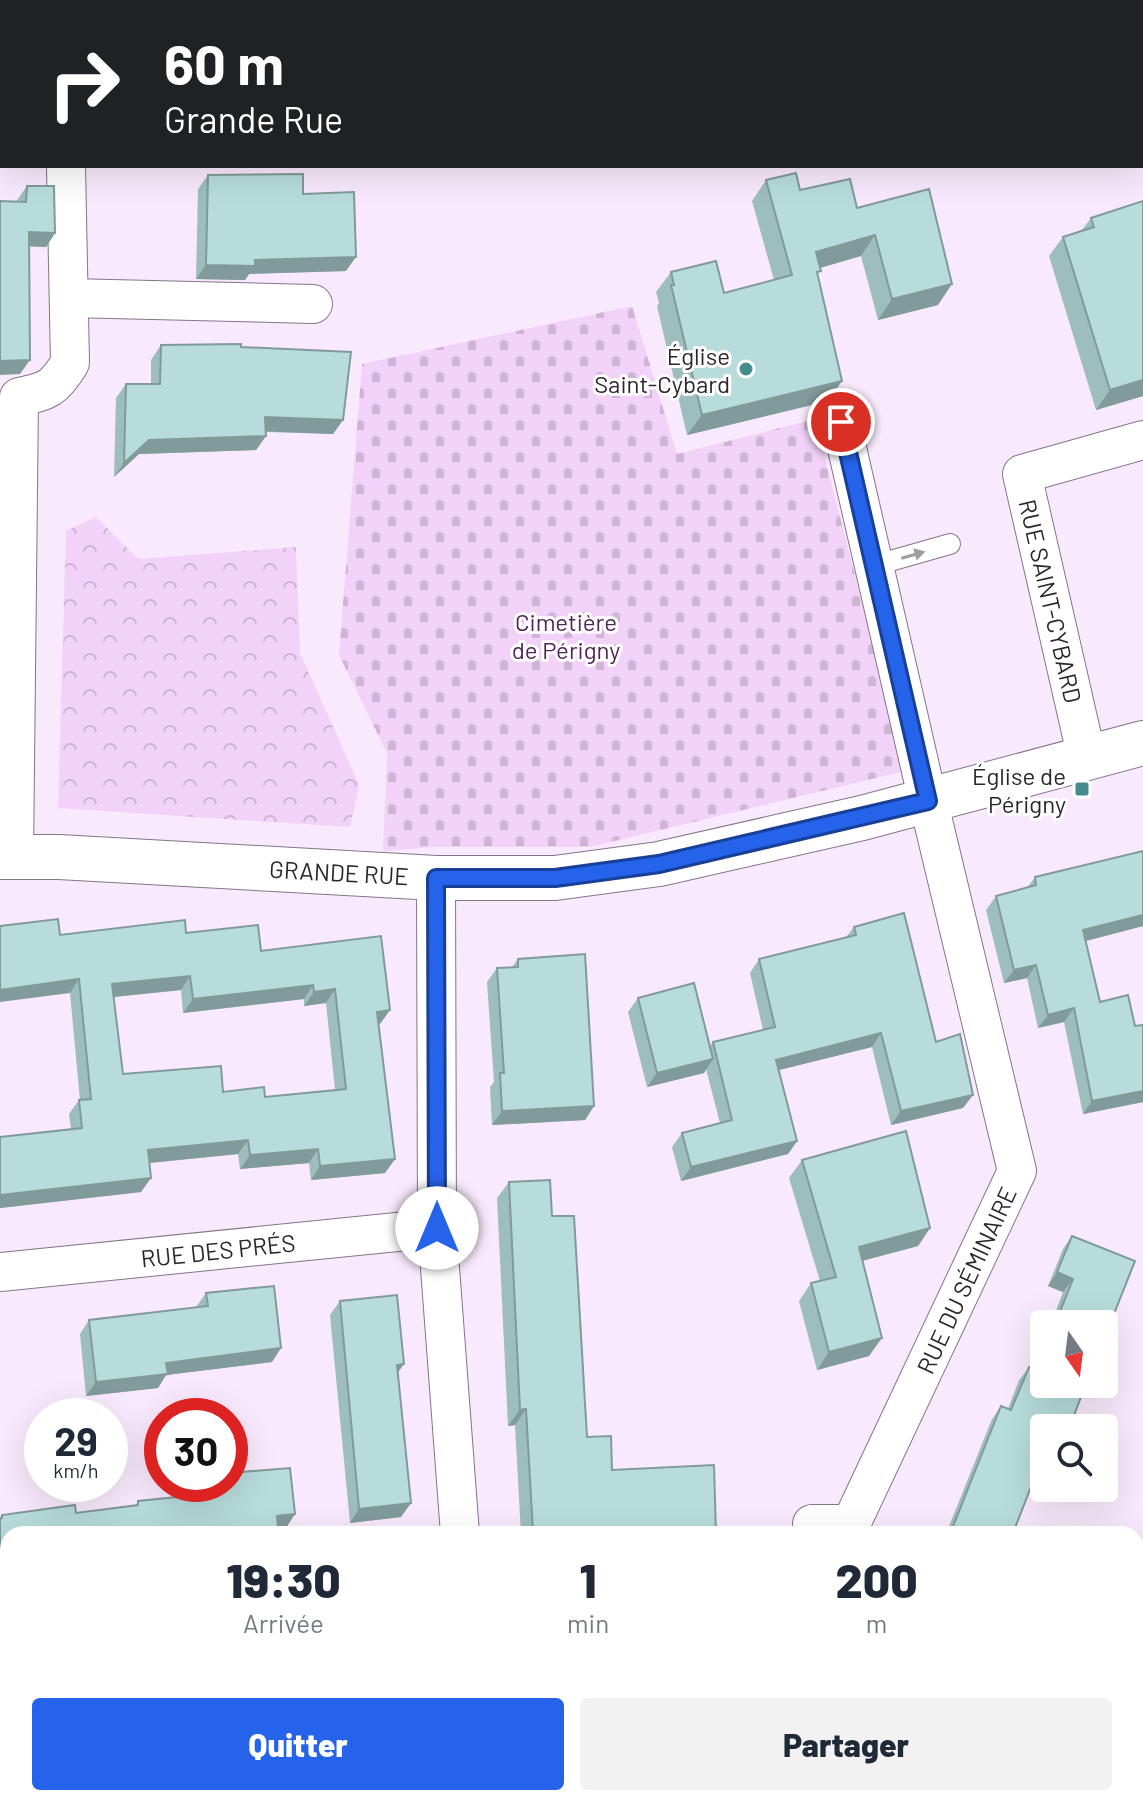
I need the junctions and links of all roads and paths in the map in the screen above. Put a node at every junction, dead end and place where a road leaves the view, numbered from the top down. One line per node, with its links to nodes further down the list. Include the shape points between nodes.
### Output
1 (66, 168): 2 (street)
2 (69, 298): 3 (street); 4 (street, via 70,363 59,382 46,391)
3 (313, 304)
4 (10, 397): 9 (street)
5 (841, 422): 8 (street)
6 (1143, 440): 11 (street, RUE SAINT-CYBARD, via 1022,474)
7 (950, 544): 8 (lane, one-way to 7)
8 (876, 565): 12 (street)
9 (8, 568): 13 (street)
10 (1143, 743): 11 (street, GRANDE RUE)
11 (1087, 758): 12 (street, GRANDE RUE)
12 (928, 801): 14 (street, GRANDE RUE, via 659,864 555,878); 17 (street, RUE DU SÉMINAIRE, via 1017,1171 851,1524)
13 (7, 857): 14 (street, GRANDE RUE)
14 (436, 878): 15 (street)
15 (437, 1228): 16 (street, RUE DES PRÉS); 18 (street)
16 (0, 1272)
17 (812, 1524)
18 (459, 1526)

